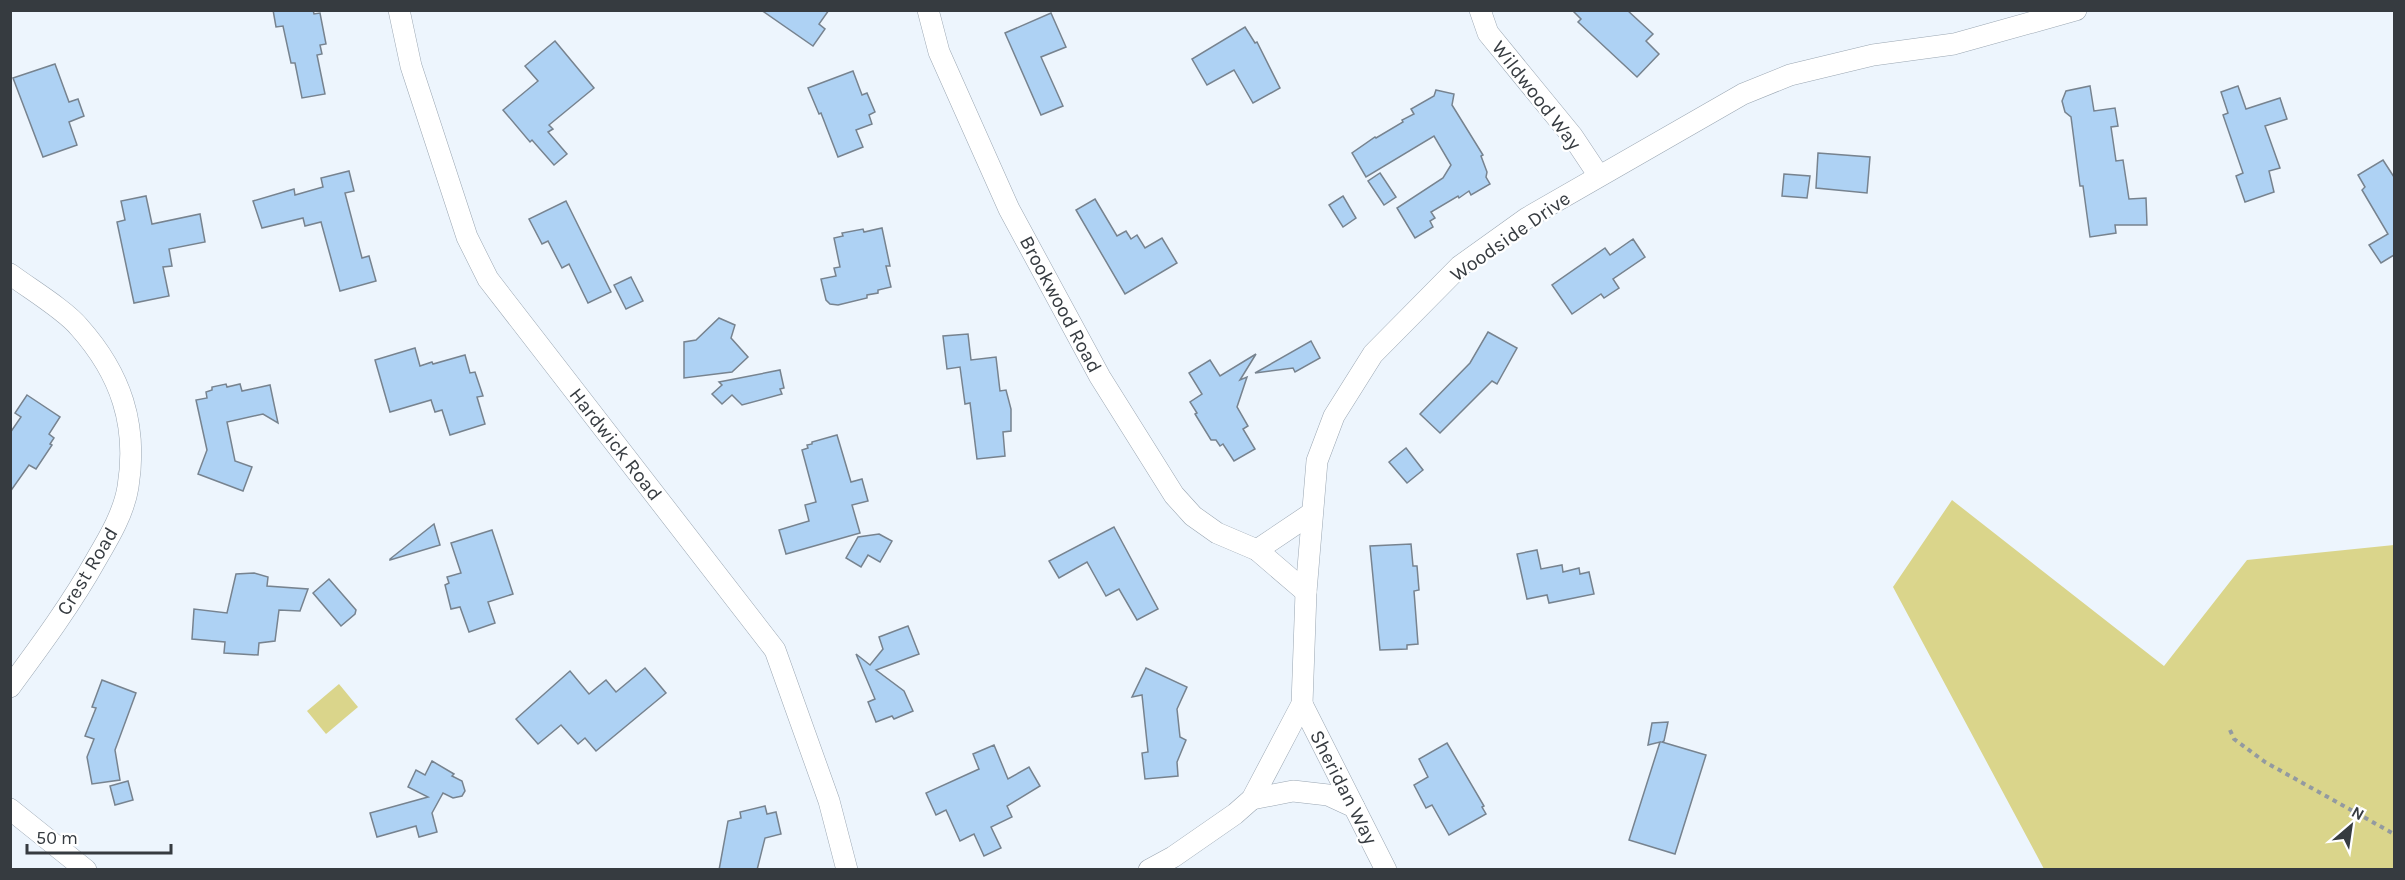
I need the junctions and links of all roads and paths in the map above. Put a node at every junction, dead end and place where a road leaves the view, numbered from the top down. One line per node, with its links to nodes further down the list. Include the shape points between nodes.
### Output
1 (399, 10): 17 (street, Hardwick Road, via 411,66 464,226 488,279 775,650 829,801)
2 (928, 10): 8 (street, Brookwood Road, via 939,52 1009,209 1100,377 1174,495 1193,516 1217,534)
3 (1480, 10): 5 (street, Wildwood Way, via 1488,33 1573,137)
4 (2076, 10): 5 (street, Woodside Drive, via 1954,44 1873,55 1790,75 1743,94)
5 (1599, 176): 7 (street, Woodside Drive, via 1527,219 1460,266 1373,354 1334,416 1317,461)
6 (10, 274): 10 (street, Crest Road, via 78,325 112,370 128,415 131,446 128,488 115,528 82,585)
7 (1312, 513): 8 (street); 9 (street, Woodside Drive)
8 (1257, 550): 9 (street, Brookwood Road)
9 (1306, 592): 11 (street, Woodside Drive)
10 (10, 687)
11 (1302, 704): 13 (street, Woodside Drive); 14 (street, Sheridan Way)
12 (2230, 730): 16 (path, via 2234,739 2265,762)
13 (1252, 799): 14 (street, Woodside Drive, via 1293,791 1328,795); 19 (street, Woodside Drive, via 1182,851)
14 (1354, 807): 20 (street, Sheridan Way)
15 (10, 809): 18 (street)
16 (2394, 834)
17 (848, 868)
18 (86, 870)
19 (1149, 870)
20 (1386, 870)

